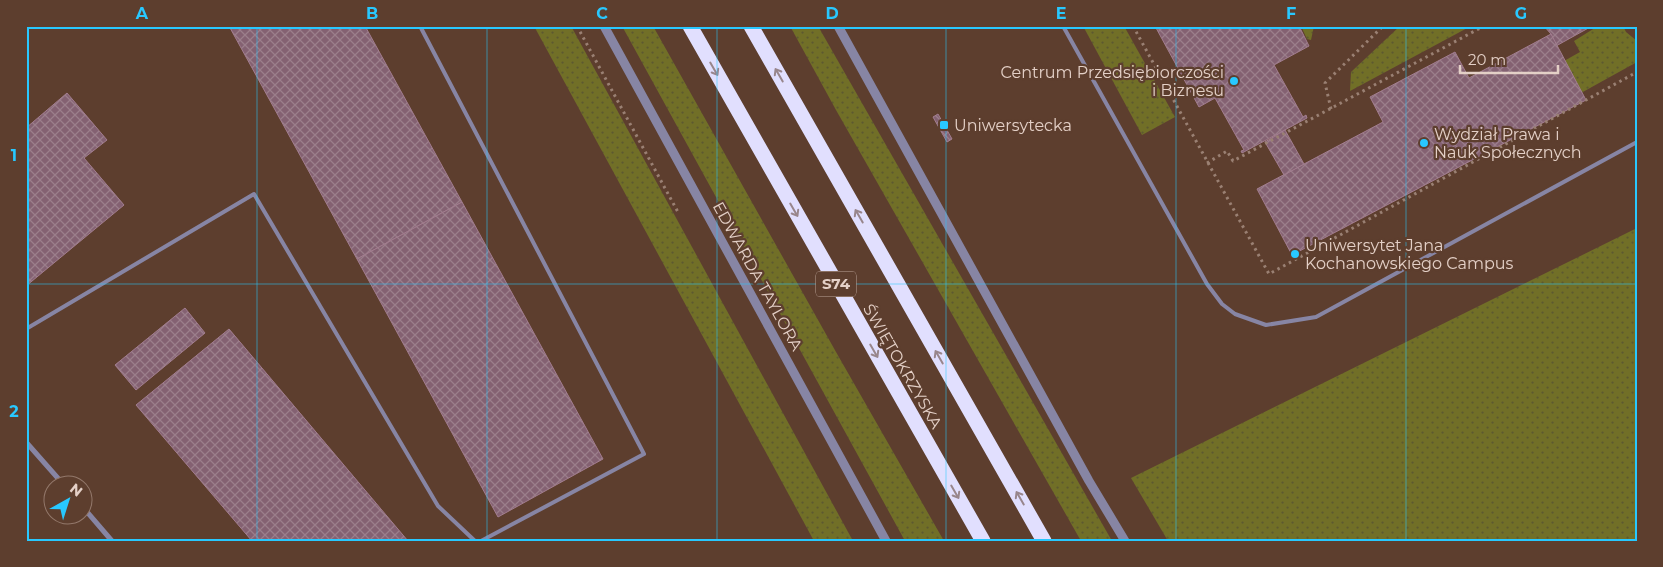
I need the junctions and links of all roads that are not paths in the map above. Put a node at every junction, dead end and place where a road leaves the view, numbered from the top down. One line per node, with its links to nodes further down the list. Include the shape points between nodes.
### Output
1 (420, 26): 14 (lane, via 644,454)
2 (604, 26): 15 (street, EDWARDA TAYLORA)
3 (690, 26): 16 (highway, ŚWIĘTOKRZYSKA / S74, one-way to 16)
4 (751, 26): 17 (highway, one-way to 4)
5 (838, 26): 18 (street)
6 (1063, 26): 7 (lane, via 1207,284 1222,304 1235,314 1266,325 1316,317)
7 (1637, 142)
8 (26, 328): 13 (lane, via 254,194 438,506)
9 (26, 442): 10 (street)
10 (54, 474)
11 (92, 518): 12 (street)
12 (112, 541)
13 (475, 541)
14 (481, 541)
15 (886, 541)
16 (982, 541)
17 (1044, 541)
18 (1125, 541)

